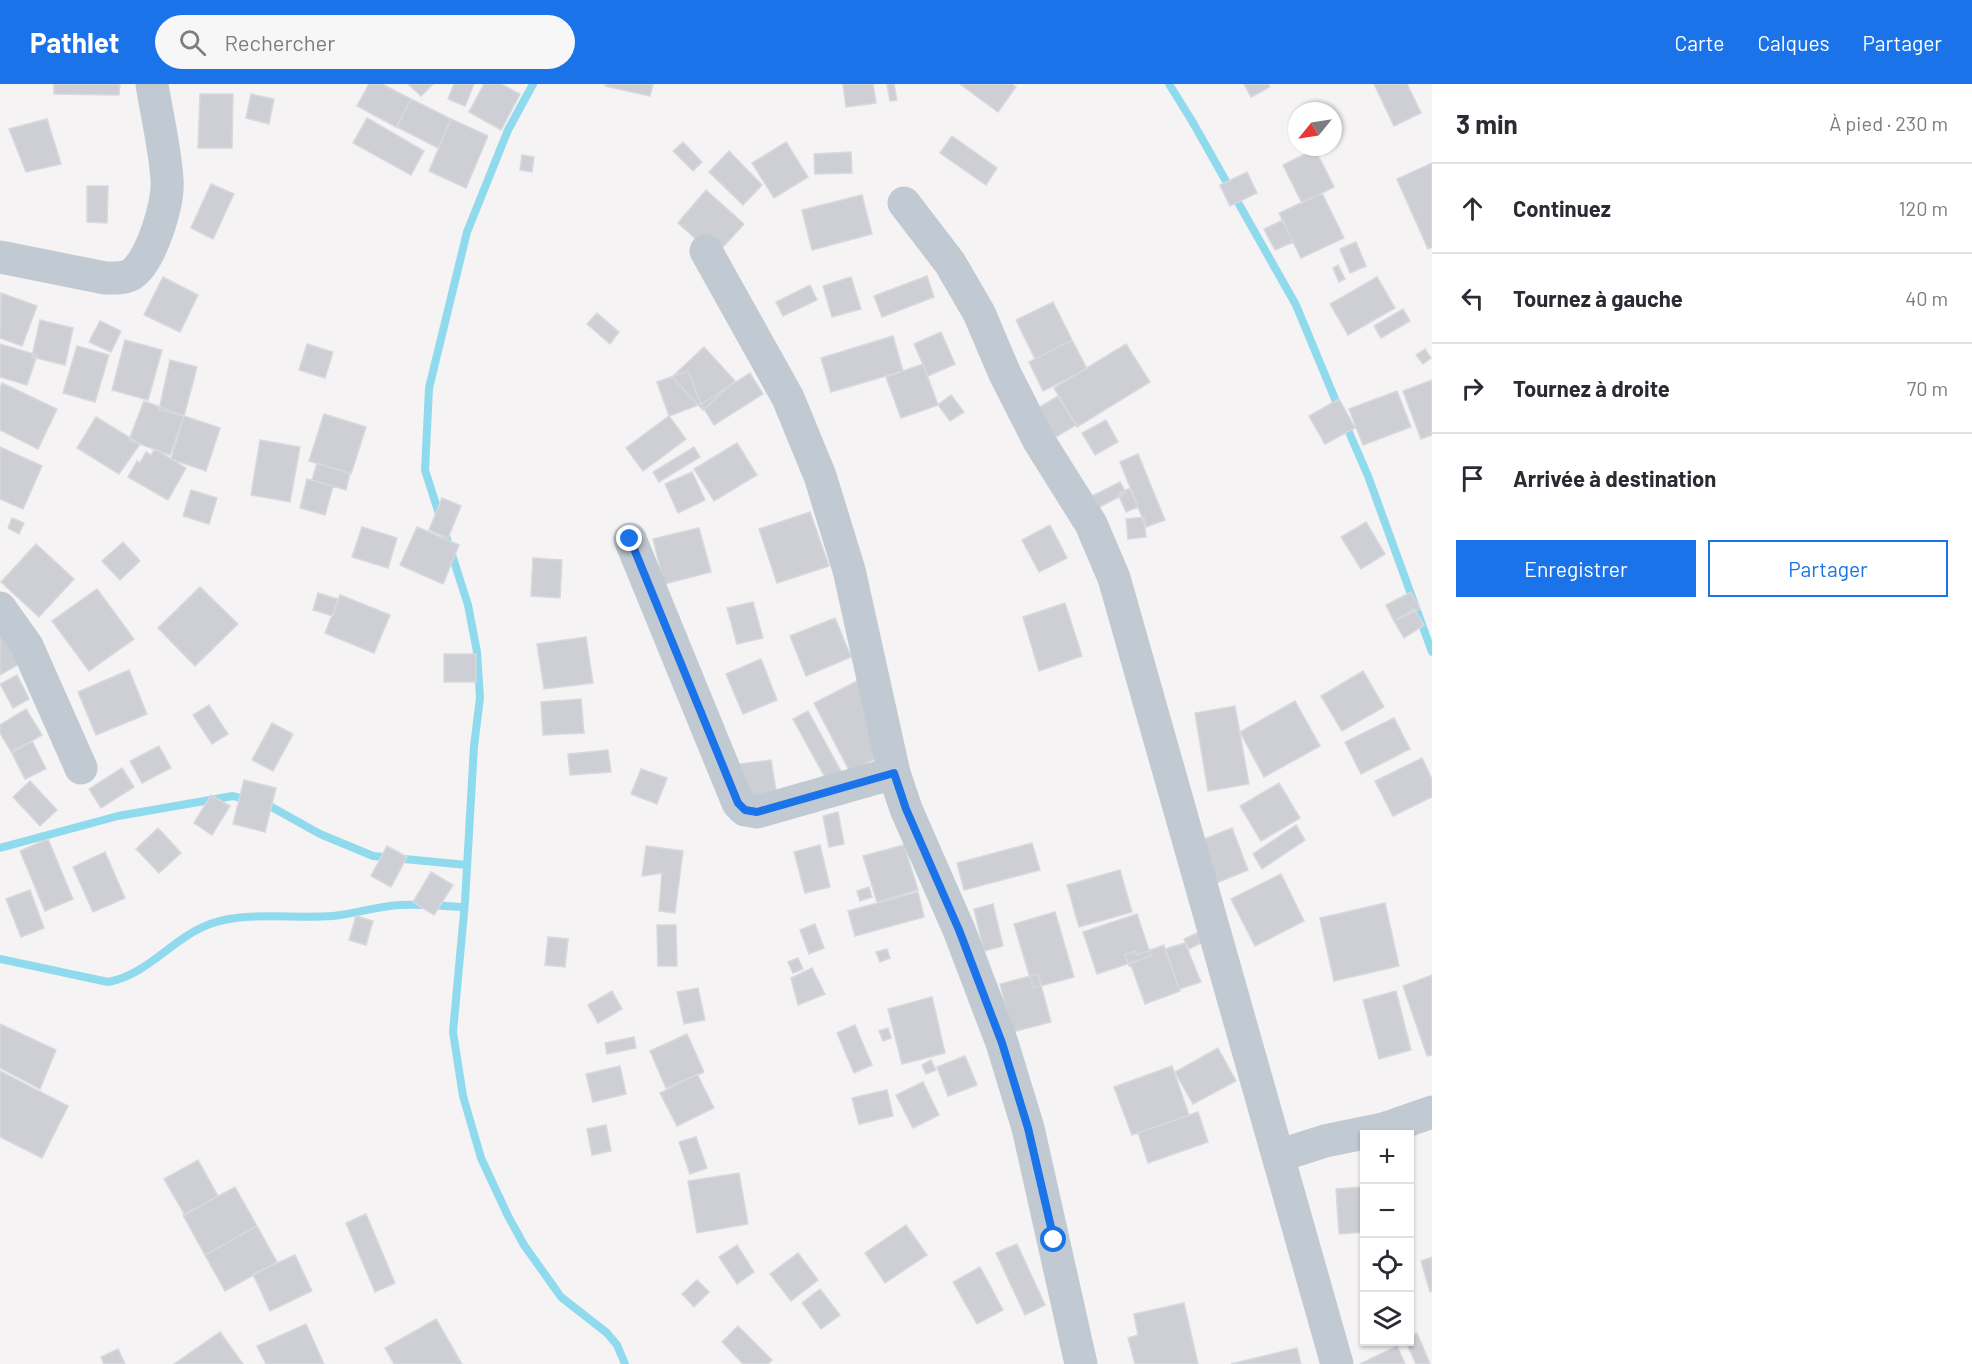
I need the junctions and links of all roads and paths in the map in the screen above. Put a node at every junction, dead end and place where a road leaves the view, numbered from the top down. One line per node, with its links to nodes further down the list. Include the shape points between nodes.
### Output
1 (152, 84): 4 (street, via 167,183 150,248 132,274 105,278)
2 (904, 203): 10 (street, via 950,263 979,314 1039,441 1091,524 1113,578)
3 (706, 251): 8 (street, via 788,398 820,476 849,570)
4 (0, 257)
5 (630, 539): 8 (street, via 738,803 745,810 757,812)
6 (0, 608): 7 (street, via 27,646)
7 (81, 768)
8 (894, 773): 11 (street, via 1002,1043 1028,1128)
9 (1432, 1112): 10 (street)
10 (1278, 1156): 12 (street)
11 (1081, 1364)
12 (1337, 1364)

